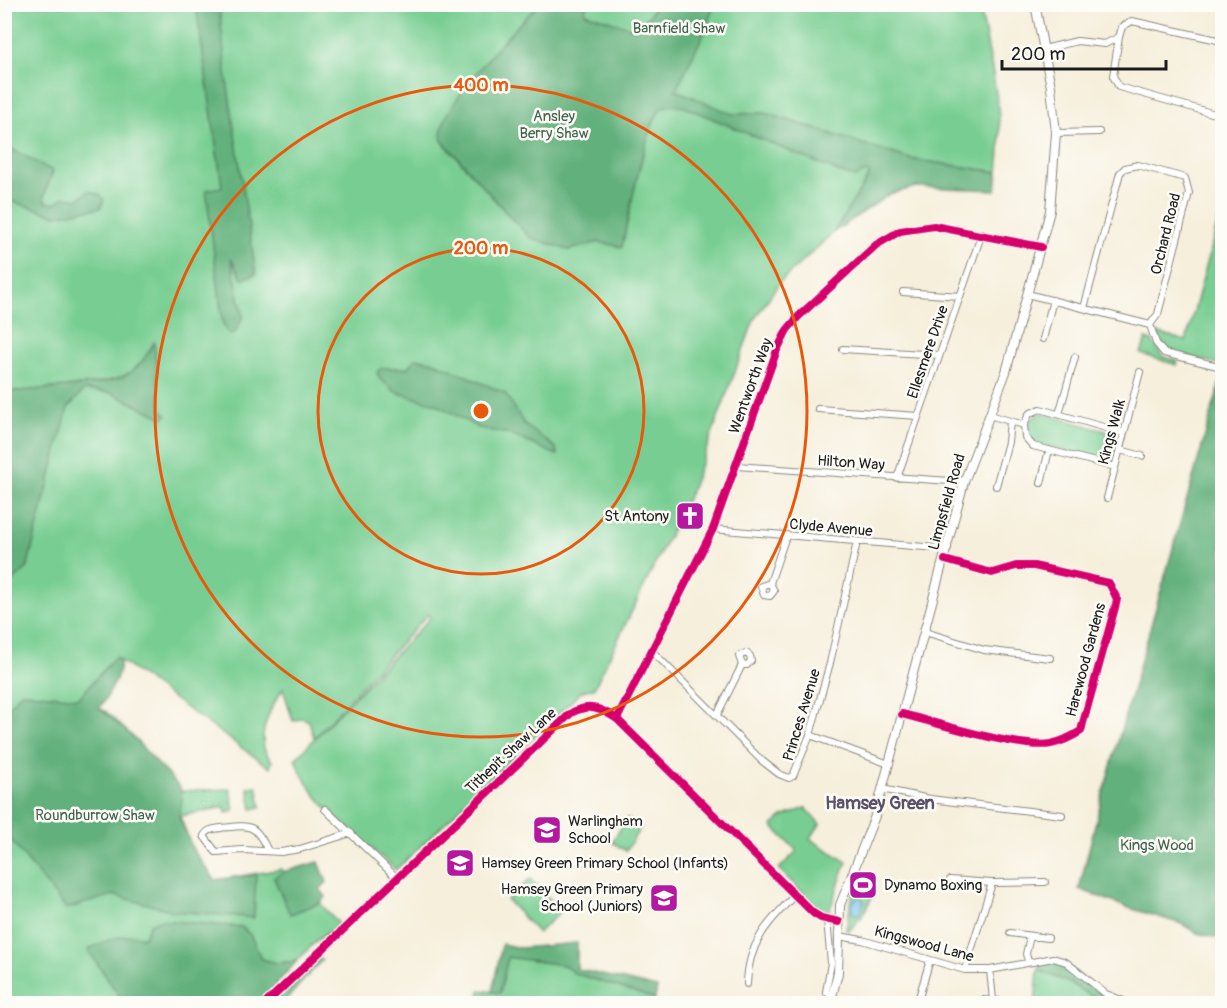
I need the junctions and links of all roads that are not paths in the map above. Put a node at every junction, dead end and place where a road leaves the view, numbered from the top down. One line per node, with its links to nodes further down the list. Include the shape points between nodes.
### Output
1 (1035, 4): 5 (main road, Limpsfield Road)
2 (1119, 37): 3 (street, via 1126,23 1132,21); 4 (street); 6 (street)
3 (1222, 41)
4 (1106, 44): 5 (street, via 1077,41); 6 (street)
5 (1044, 49): 9 (main road, Limpsfield Road)
6 (1116, 54): 7 (street, via 1113,76 1119,87)
7 (1222, 116)
8 (1099, 132): 9 (street)
9 (1056, 133): 11 (main road, Limpsfield Road, via 1050,211)
10 (982, 233): 11 (street, Wentworth Way); 14 (street, Ellesmere Drive); 34 (street, Wentworth Way, via 934,226 900,231 876,245 804,312 782,338)
11 (1041, 247): 13 (main road, Limpsfield Road)
12 (903, 292): 14 (street)
13 (1027, 294): 15 (street); 26 (main road, Limpsfield Road, via 1006,372)
14 (960, 296): 20 (street, Ellesmere Drive)
15 (1053, 300): 16 (street); 18 (street)
16 (1084, 308): 17 (street); 17 (street, Orchard Road, via 1120,173 1138,165 1180,175 1187,182 1189,194 1158,314)
17 (1150, 325): 22 (street, via 1164,354)
18 (1043, 339)
19 (843, 349): 20 (street)
20 (939, 355): 27 (street, Ellesmere Drive)
21 (1075, 357): 25 (street)
22 (1222, 368)
23 (1140, 372): 30 (street, Kings Walk)
24 (818, 409): 27 (street)
25 (1059, 414): 29 (street, via 1040,410 1029,414); 30 (street)
26 (989, 415): 28 (street); 38 (main road, Limpsfield Road)
27 (918, 416): 36 (street, Ellesmere Drive)
28 (1010, 421): 29 (street); 37 (street, via 1008,442)
29 (1024, 425): 31 (street, via 1024,437 1033,446)
30 (1124, 434): 32 (street, Kings Walk)
31 (1049, 450): 35 (street); 39 (street)
32 (1120, 450): 33 (street); 35 (street, Kings Walk)
33 (1142, 456)
34 (736, 466): 36 (street, Hilton Way); 41 (street, Wentworth Way)
35 (1115, 467): 40 (street, Kings Walk)
36 (897, 478): 38 (street, Hilton Way)
37 (995, 481)
38 (964, 482): 44 (main road, Limpsfield Road)
39 (1041, 483)
40 (1107, 498)
41 (713, 529): 42 (street, Clyde Avenue); 48 (street, Wentworth Way)
42 (786, 536): 43 (street, Clyde Avenue); 46 (street)
43 (856, 542): 44 (street, Clyde Avenue); 54 (street, Princes Avenue)
44 (948, 549): 45 (main road, Limpsfield Road)
45 (945, 560): 47 (main road, Limpsfield Road); 51 (street, Harewood Gardens, via 980,572 1034,566 1109,583 1116,604 1081,731 1051,744 1040,744)
46 (770, 583)
47 (925, 632): 49 (street, via 984,650); 51 (main road, Limpsfield Road)
48 (653, 652): 52 (street, Princes Avenue); 53 (street, Wentworth Way)
49 (1050, 658)
50 (742, 665): 52 (street)
51 (902, 714): 55 (main road, Limpsfield Road)
52 (717, 715): 54 (street, Princes Avenue, via 761,760 789,778 798,770)
53 (617, 718): 61 (main road, Tithepit Shaw Lane, via 596,708 570,714); 65 (main road, Tithepit Shaw Lane)
54 (810, 735): 55 (street)
55 (889, 764): 56 (main road, Limpsfield Road)
56 (882, 789): 58 (street, via 930,799); 67 (main road, Limpsfield Road, via 871,831 846,887)
57 (325, 808): 59 (street)
58 (1062, 815)
59 (351, 833): 60 (street, via 300,849); 61 (street)
60 (268, 851): 60 (street, via 258,832 245,825 213,829 204,836 216,852)
61 (398, 878): 81 (main road, Tithepit Shaw Lane)
62 (950, 880): 64 (street)
63 (1045, 882): 64 (street)
64 (992, 883): 74 (street)
65 (796, 894): 66 (main road, Tithepit Shaw Lane, via 813,913); 76 (street, via 770,921 751,950)
66 (827, 920): 67 (main road, Tithepit Shaw Lane); 77 (street, via 831,963 826,991)
67 (839, 922): 69 (main road, Limpsfield Road)
68 (1010, 933): 70 (street)
69 (839, 936): 72 (street, Kingswood Lane); 77 (main road, Limpsfield Road, via 838,973)
70 (1030, 936): 71 (street); 73 (street)
71 (1048, 938)
72 (930, 960): 74 (street, Kingswood Lane); 82 (street)
73 (1028, 961): 75 (street, Kingswood Lane); 83 (street, Kingswood Lane, via 1053,958 1066,962 1101,991)
74 (965, 970): 75 (street, Kingswood Lane)
75 (990, 970): 78 (street)
76 (747, 984)
77 (832, 999)
78 (993, 999): 79 (street); 80 (street)
79 (981, 1000)
80 (1016, 1002)
81 (264, 1004)
82 (917, 1004)
83 (1131, 1004)

